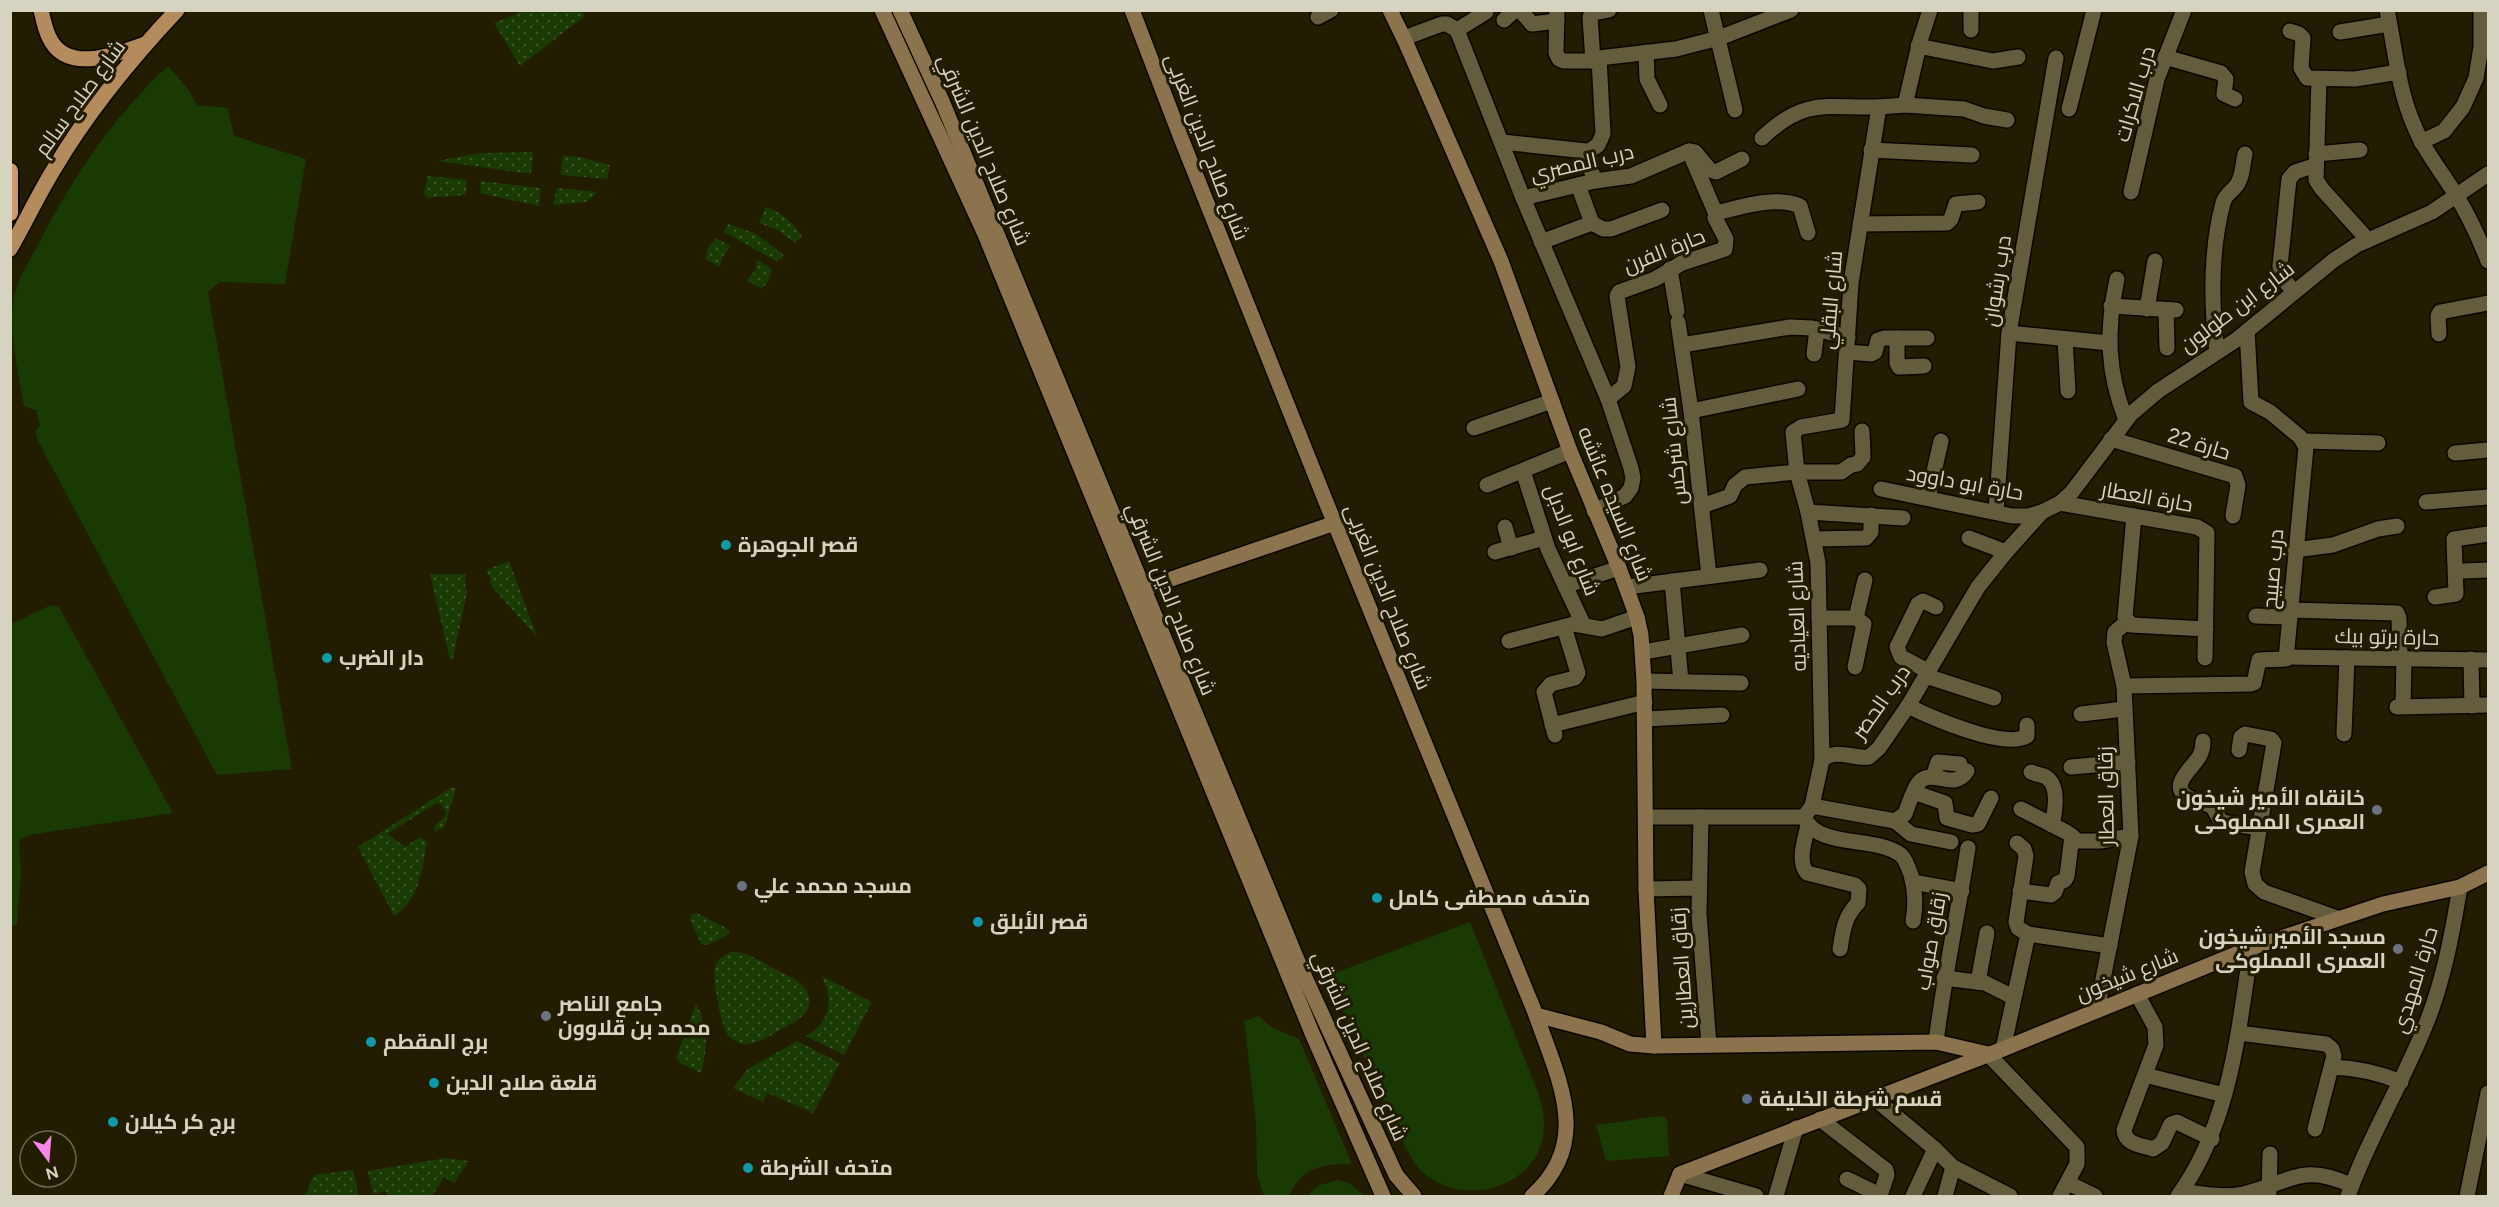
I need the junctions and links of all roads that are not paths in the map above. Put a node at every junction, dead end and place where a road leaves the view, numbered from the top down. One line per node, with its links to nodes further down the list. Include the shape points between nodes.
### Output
1 (41, 10): 27 (main road, via 53,45 73,58 97,58)
2 (177, 10): 27 (main road, شارع صلاح سالم)
3 (882, 10): 145 (main road, شارع صلاح الدين الشرقي, via 984,232)
4 (900, 10): 145 (main road, شارع صلاح الدين الشرقي, via 942,101)
5 (1132, 10): 125 (main road, شارع صلاح الدين الغربى)
6 (1390, 10): 25 (main road, شارع السيده عائشه)
7 (1520, 10): 18 (street, via 1532,24)
8 (1609, 10): 33 (street, via 1590,17)
9 (1711, 10): 26 (street)
10 (1748, 10): 20 (street)
11 (1791, 10): 20 (street)
12 (1930, 10): 28 (street)
13 (1971, 10): 22 (street)
14 (2094, 10): 39 (street, via 2074,110)
15 (2184, 10): 31 (street, درب الاكرات)
16 (2481, 10): 45 (street, via 2476,78 2463,106 2444,131)
17 (1486, 12): 21 (street)
18 (1557, 16): 33 (street, via 1559,59)
19 (2388, 17): 24 (street); 34 (street)
20 (1745, 28): 26 (street)
21 (1456, 30): 25 (street, via 1442,24); 44 (street)
22 (1971, 30)
23 (2290, 31): 35 (street, via 2303,38 2303,73 2307,78)
24 (2340, 32)
25 (1404, 38): 96 (main road, شارع السيده عائشه, via 1501,261)
26 (1719, 38): 29 (street); 41 (street)
27 (146, 44): 70 (main road, شارع صلاح سالم, via 88,117)
28 (1918, 46): 30 (street, via 1994,62); 38 (street)
29 (1646, 52): 33 (street, via 1602,56); 37 (street, via 1647,79)
30 (2018, 57)
31 (2165, 57): 36 (street, via 2221,73 2226,79 2224,94); 58 (street, درب الاكرات, via 2145,122)
32 (2056, 58): 39 (street, درب رشوان)
33 (1595, 61): 49 (street, via 1603,134 1598,145)
34 (2399, 72): 35 (street, via 2355,79); 45 (street)
35 (2319, 79): 53 (street)
36 (2235, 99)
37 (1660, 105)
38 (1905, 105): 40 (street); 42 (street, via 1964,109)
39 (2047, 106): 81 (street, درب رشوان)
40 (1879, 107): 43 (street, via 1831,106 1798,112 1781,120); 46 (street, شارع البقلي)
41 (1735, 110)
42 (2007, 120)
43 (1762, 138)
44 (1502, 142): 49 (street); 60 (street)
45 (2421, 142): 59 (street)
46 (1871, 150): 51 (street); 66 (street, شارع البقلي)
47 (2360, 150): 53 (street)
48 (1689, 151): 52 (street, via 1716,172); 56 (street, درب المصري, via 1631,176); 64 (street)
49 (1586, 152): 56 (street)
50 (2245, 154): 90 (street, via 2240,181 2226,194 2223,203 2215,250 2212,297)
51 (1972, 155)
52 (1742, 159)
53 (2316, 159): 68 (street, via 2316,180); 75 (street, via 2289,179 2280,266 2281,276)
54 (10, 171): 63 (highway)
55 (2488, 174): 59 (street, شارع ابن طولون)
56 (1595, 181): 57 (street, درب المصري)
57 (1578, 185): 60 (street, درب المصري); 65 (street)
58 (2131, 192)
59 (2457, 197): 68 (street, شارع ابن طولون); 72 (street)
60 (1523, 198): 69 (street)
61 (1978, 202): 66 (street, via 1956,204 1947,223)
62 (1662, 210): 65 (street, via 1611,229)
63 (10, 213)
64 (1716, 214): 67 (street, حارة الفرن, via 1749,206 1792,203 1800,206); 73 (street, حارة الفرن, via 1725,249)
65 (1592, 223): 69 (street)
66 (1860, 224): 87 (street, شارع البقلي, via 1851,283)
67 (1808, 233)
68 (2368, 240): 75 (street, شارع ابن طولون, via 2334,260)
69 (1541, 242): 95 (street)
70 (10, 249)
71 (2155, 261): 78 (street)
72 (2488, 261)
73 (1670, 269): 88 (street, شارع شركس); 95 (street, حارة الفرن, via 1655,279 1625,288 1617,296 1628,367 1624,386)
74 (2117, 279): 77 (street)
75 (2294, 292): 80 (street, شارع ابن طولون)
76 (2488, 303): 82 (street, via 2440,312)
77 (2111, 306): 78 (street); 86 (street)
78 (2147, 309): 89 (street, via 2171,310)
79 (1817, 329): 87 (street); 88 (street, via 1768,329); 91 (street)
80 (2247, 331): 90 (street, شارع ابن طولون); 103 (street, via 2251,402 2270,412)
81 (2009, 333): 85 (street); 119 (street, درب رشوان)
82 (2439, 334)
83 (1897, 338): 84 (street); 87 (street, via 1878,340 1871,354); 92 (street, via 1899,367)
84 (1927, 338)
85 (2065, 339): 86 (street); 94 (street)
86 (2109, 343): 98 (street, via 2117,397)
87 (1848, 344): 109 (street, شارع البقلي, via 1842,420 1793,432)
88 (1682, 345): 97 (street, شارع شركس)
89 (2168, 348)
90 (2217, 352): 98 (street, شارع ابن طولون, via 2157,391)
91 (1814, 354)
92 (1924, 366)
93 (1798, 389): 97 (street, via 1747,391)
94 (2068, 390)
95 (1608, 399): 117 (street, via 1633,478 1625,496)
96 (1552, 401): 99 (street); 106 (main road, شارع السيده عائشه)
97 (1691, 411): 116 (street, شارع شركس)
98 (2126, 420): 101 (street, شارع ابن طولون)
99 (1474, 428)
100 (1862, 431): 109 (street, via 1863,457 1857,464 1841,472)
101 (2112, 439): 115 (street, شارع ابن طولون); 123 (street, حارة 22, via 2235,476 2238,485)
102 (1941, 441): 113 (street)
103 (2304, 441): 104 (street); 133 (street, درب صبيح)
104 (2378, 443)
105 (2488, 450): 107 (street)
106 (1570, 451): 108 (street); 117 (main road, شارع السيده عائشه)
107 (2456, 453)
108 (1523, 471): 110 (street); 129 (street, شارع ابو الدبل)
109 (1797, 472): 116 (street, via 1745,477 1739,480 1731,496); 118 (street, شارع العياديه)
110 (1487, 485)
111 (1881, 489): 113 (street, حارة ابو داوود)
112 (2488, 497): 114 (street)
113 (1928, 498): 119 (street, حارة ابو داوود)
114 (2426, 502)
115 (2060, 503): 120 (street, شارع ابن طولون); 122 (street, حارة العطار)
116 (1702, 506): 140 (street, شارع شركس)
117 (1594, 511): 136 (main road, شارع السيده عائشه)
118 (1808, 512): 121 (street); 131 (street, شارع العياديه)
119 (1995, 512): 120 (street, حارة ابو داوود, via 2028,516)
120 (2042, 512): 135 (street, درب الحصر)
121 (1871, 515): 124 (street); 131 (street, via 1871,532 1866,538)
122 (2134, 516): 153 (street); 156 (street, حارة العطار, via 2197,527 2207,533)
123 (2233, 516)
124 (1903, 518)
125 (1335, 523): 145 (main road); 224 (main road, شارع صلاح الدين الغربى)
126 (2397, 526): 133 (street, via 2333,545)
127 (1504, 527): 132 (street)
128 (2488, 534): 146 (street, via 2454,539 2456,594)
129 (1544, 538): 132 (street); 143 (street, شارع ابو الدبل)
130 (1969, 538): 135 (street)
131 (1814, 539): 151 (street, شارع العياديه)
132 (1511, 548): 134 (street)
133 (2295, 550): 148 (street, درب صبيح)
134 (1495, 552)
135 (2006, 552): 168 (street, درب الحصر, via 1978,587)
136 (1619, 568): 143 (street); 144 (main road, شارع السيده عائشه)
137 (1760, 570): 140 (street)
138 (2488, 570): 139 (street)
139 (2464, 571)
140 (1709, 576): 142 (street)
141 (1864, 580): 152 (street)
142 (1672, 581): 144 (street); 159 (street)
143 (1565, 586): 154 (street, شارع ابو الدبل)
144 (1627, 587): 150 (main road, شارع السيده عائشه)
145 (1138, 591): 251 (main road, شارع صلاح الدين الشرقي, via 1311,1033); 252 (main road, شارع صلاح الدين الشرقي, via 1301,969 1395,1175)
146 (2435, 597)
147 (1936, 607): 168 (street, via 1923,601 1918,604 1897,647 1900,657)
148 (2290, 614): 149 (street); 161 (street, درب صبيح); 164 (street, via 2397,613)
149 (2256, 616)
150 (1637, 617): 154 (street, via 1602,629); 160 (main road, شارع السيده عائشه)
151 (1819, 618): 152 (street); 186 (street, شارع العياديه)
152 (1857, 618): 167 (street, via 1864,624)
153 (2127, 622): 156 (street); 172 (street, زقاق العطار, via 2115,632 2114,642)
154 (1583, 624): 155 (street)
155 (1564, 627): 158 (street); 174 (street, via 1578,673 1575,678 1551,684 1544,692 1553,730)
156 (2206, 629): 162 (street, حارة العطار)
157 (1742, 635): 159 (street)
158 (1509, 641)
159 (1679, 645): 160 (street); 170 (street)
160 (1643, 652): 169 (main road, شارع السيده عائشه)
161 (2286, 657): 163 (street, حارة برتو بيك); 172 (street, via 2259,660 2251,684)
162 (2205, 658)
163 (2347, 658): 164 (street, حارة برتو بيك); 183 (street)
164 (2402, 658): 165 (street, حارة برتو بيك); 177 (street, via 2400,706)
165 (2471, 659): 166 (street, حارة برتو بيك); 177 (street)
166 (2488, 660)
167 (1855, 667)
168 (1927, 674): 173 (street); 176 (street, درب الحصر)
169 (1644, 681): 170 (street); 174 (main road, شارع السيده عائشه)
170 (1682, 682): 171 (street)
171 (1742, 683)
172 (2124, 686): 178 (street, زقاق العطار)
173 (1994, 698)
174 (1645, 702): 181 (main road, شارع السيده عائشه)
175 (2488, 705): 177 (street)
176 (1908, 706): 182 (street, via 1970,732 2022,739 2027,736); 186 (street, درب الحصر, via 1874,754 1863,758 1834,754)
177 (2472, 706)
178 (2124, 709): 179 (street); 187 (street, زقاق العطار)
179 (2081, 714)
180 (1722, 715): 181 (street)
181 (1645, 719): 195 (main road, شارع السيده عائشه)
182 (2027, 725)
183 (2344, 734)
184 (2203, 741): 199 (street, via 2201,754 2183,778 2181,790 2213,807 2221,822)
185 (2239, 750): 199 (street, via 2245,734 2274,742)
186 (1822, 760): 194 (street)
187 (2128, 762): 188 (street); 200 (street, زقاق العطار)
188 (2071, 767)
189 (1964, 768): 191 (street, via 1938,762 1933,777 1917,782)
190 (2031, 772): 198 (street, via 2047,778 2052,785 2056,805)
191 (1913, 794): 192 (street, via 1945,804 1947,818 1972,825 1978,824); 197 (street, via 1905,814)
192 (1991, 798)
193 (2022, 809): 198 (street)
194 (1808, 816): 196 (street); 197 (street); 206 (street, via 1820,834 1901,855); 218 (street, via 1803,868 1807,873 1859,889 1858,903 1845,921)
195 (1646, 817): 196 (street); 209 (main road, شارع السيده عائشه)
196 (1701, 817): 208 (street, زقاق العطارين)
197 (1895, 821): 202 (street, via 1911,834)
198 (2052, 825): 201 (street)
199 (2259, 828): 212 (street, via 2252,872 2255,884 2264,892)
200 (2131, 836): 201 (street, via 2085,842); 216 (street, زقاق العطار)
201 (2072, 837): 211 (street, via 2067,876 2055,892 2051,895)
202 (1952, 842)
203 (2017, 843): 211 (street, via 2026,855)
204 (1968, 849): 210 (street, زقاق صواب)
205 (2488, 873): 207 (main road, شارع شيخون)
206 (1913, 882): 210 (street); 213 (street)
207 (2460, 887): 212 (main road, شارع شيخون, via 2383,903); 232 (street, حارة المهدي, via 2441,982)
208 (1699, 888): 209 (street, زقاق العطارين); 227 (street, زقاق العطارين)
209 (1646, 889): 228 (main road, شارع السيده عائشه)
210 (1962, 891): 219 (street, زقاق صواب)
211 (2020, 891): 215 (street, via 2016,922)
212 (2337, 918): 217 (main road, شارع شيخون)
213 (1913, 921)
214 (1987, 933): 220 (street)
215 (2028, 934): 216 (street); 222 (street)
216 (2110, 946): 223 (street, زقاق العطار)
217 (2251, 948): 221 (main road, شارع شيخون); 225 (street)
218 (1840, 949)
219 (1944, 978): 220 (street); 226 (street, زقاق صواب)
220 (1978, 982): 222 (street, via 1995,986)
221 (2137, 994): 223 (main road, شارع شيخون); 231 (street, via 2157,1036)
222 (2013, 997): 229 (street)
223 (2097, 1010): 229 (main road, شارع شيخون)
224 (1536, 1015): 228 (main road, via 1602,1032 1630,1044); 253 (main road, شارع صلاح الدين الغربى, via 1564,1101 1567,1124 1562,1156 1548,1183)
225 (2239, 1033): 230 (street, via 2326,1044 2334,1052); 234 (street)
226 (1936, 1042): 227 (main road); 229 (main road)
227 (1708, 1045): 228 (main road)
228 (1654, 1046)
229 (1996, 1051): 235 (main road, شارع شيخون); 245 (street, via 2077,1147 2079,1159)
230 (2332, 1067): 232 (street, via 2379,1073); 238 (street)
231 (2145, 1075): 234 (street); 239 (street, via 2124,1130 2128,1140 2156,1148 2171,1124 2177,1122)
232 (2401, 1082): 247 (street, حارة المهدي)
233 (2488, 1093): 260 (street)
234 (2224, 1095): 239 (street)
235 (1874, 1098): 236 (main road, شارع شيخون); 240 (street)
236 (1820, 1119): 237 (main road, شارع شيخون); 250 (street, via 1886,1170)
237 (1796, 1128): 243 (main road, شارع شيخون); 256 (street)
238 (2315, 1129)
239 (2212, 1139): 248 (street)
240 (1935, 1149): 242 (street); 257 (street)
241 (2270, 1154): 246 (street)
242 (1953, 1167): 249 (street); 258 (street)
243 (1680, 1174): 254 (main road); 255 (street)
244 (1847, 1179): 250 (street)
245 (2064, 1190): 259 (street)
246 (2269, 1191): 247 (street, via 2290,1177 2311,1174 2332,1176); 248 (street, via 2212,1196)
247 (2350, 1191)
248 (2180, 1194)
249 (2005, 1195)
250 (1880, 1196)
251 (1383, 1197)
252 (1414, 1197)
253 (1532, 1197)
254 (1671, 1197)
255 (1756, 1197)
256 (1776, 1197)
257 (1913, 1197)
258 (1945, 1197)
259 (2095, 1197)
260 (2466, 1197)

